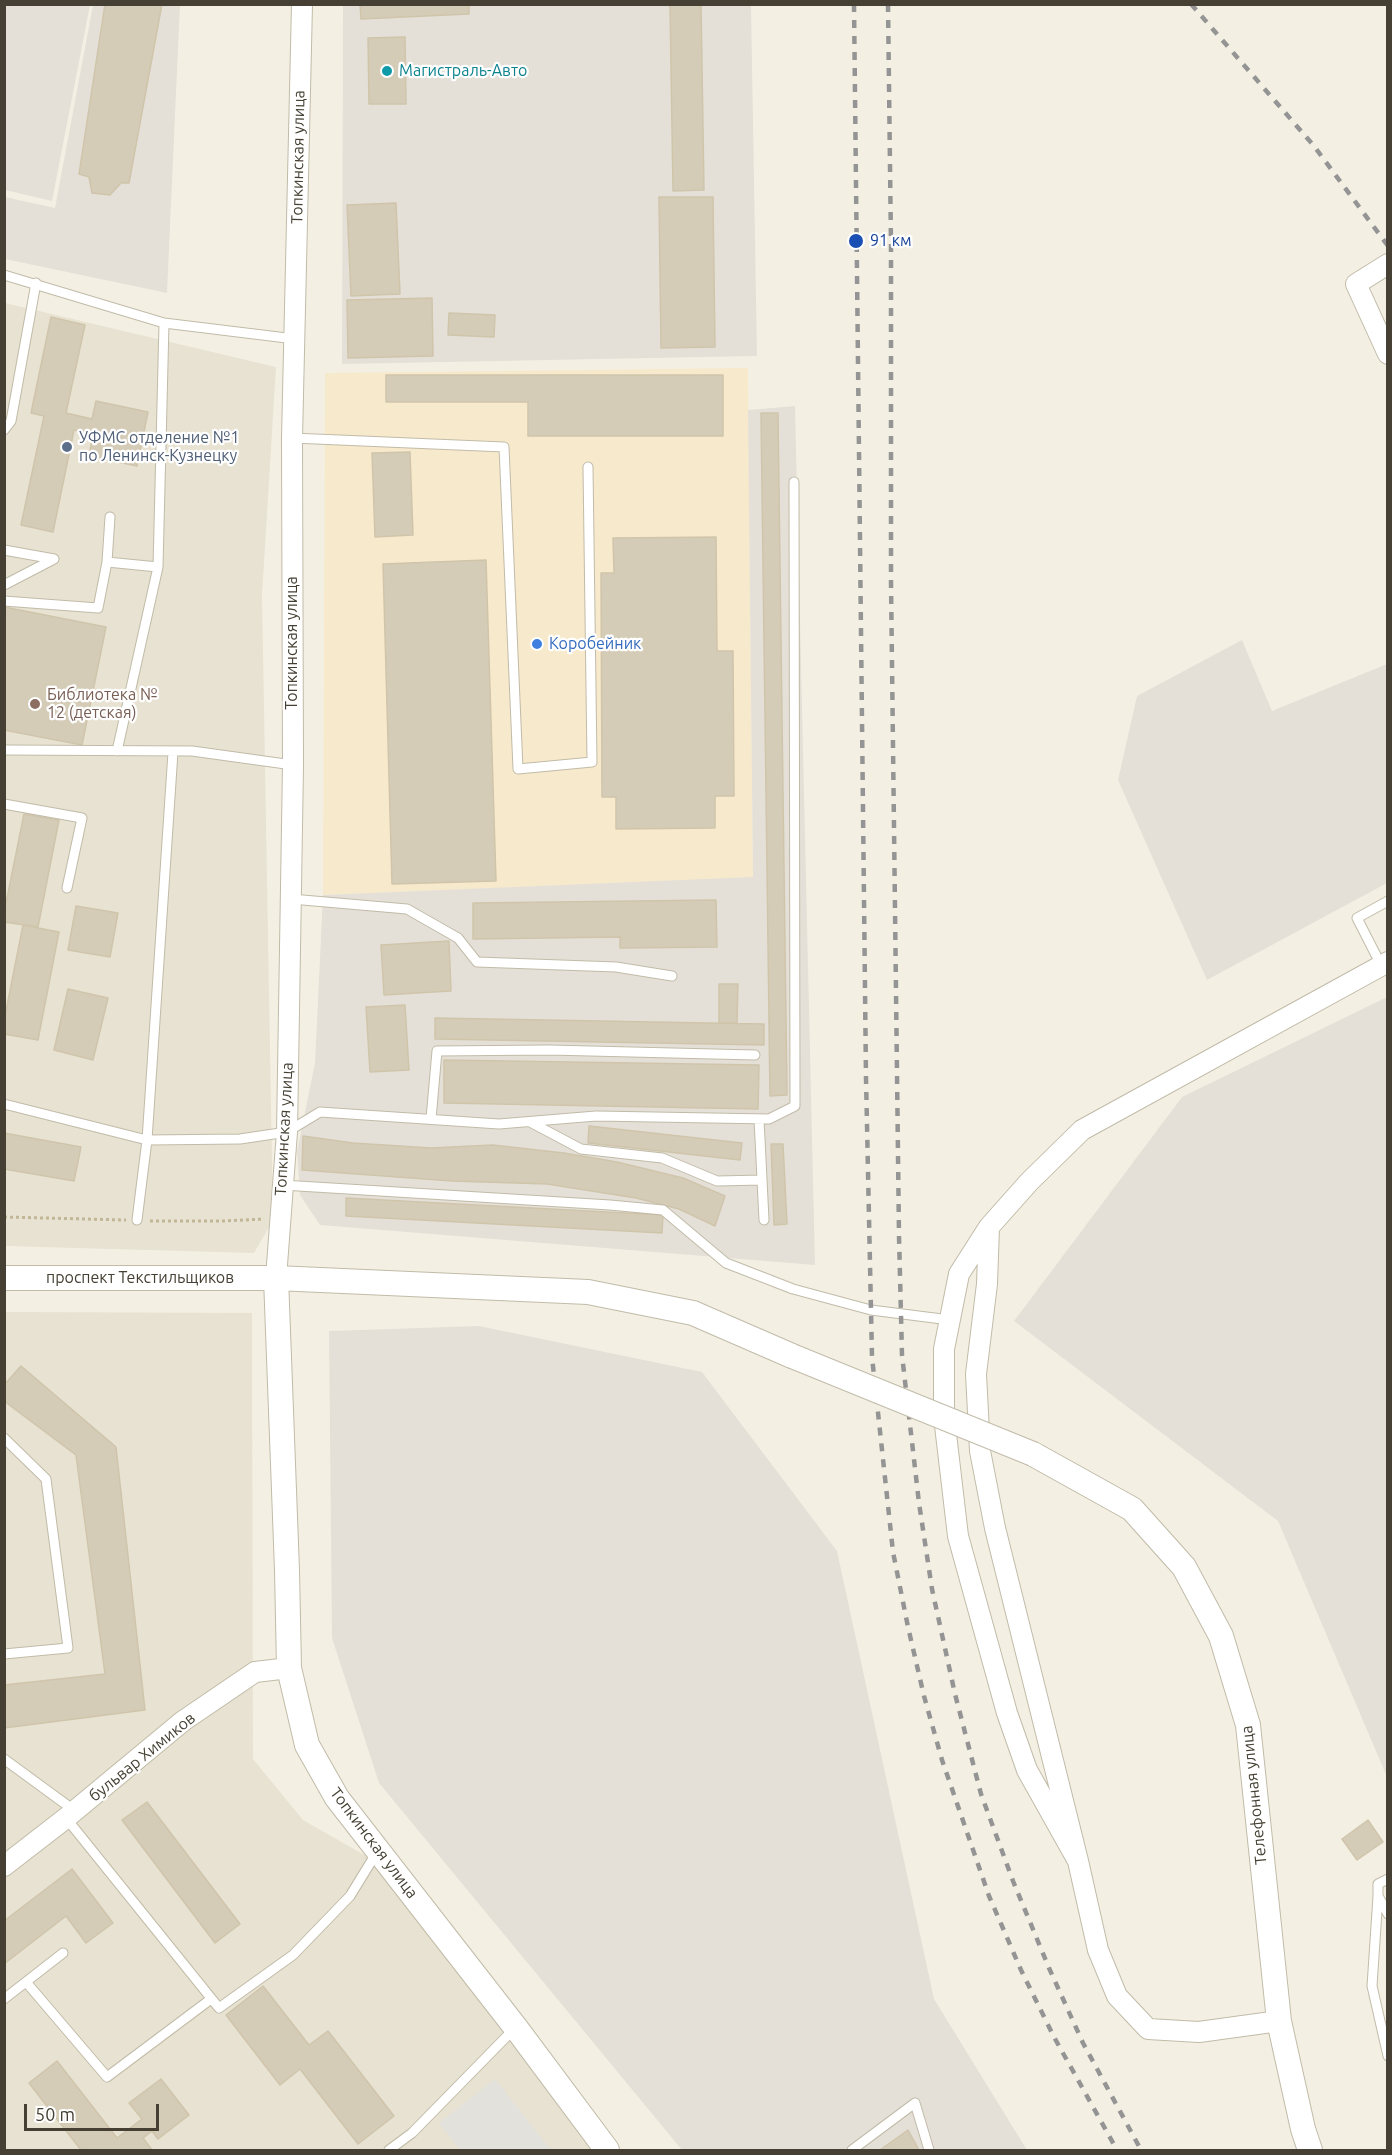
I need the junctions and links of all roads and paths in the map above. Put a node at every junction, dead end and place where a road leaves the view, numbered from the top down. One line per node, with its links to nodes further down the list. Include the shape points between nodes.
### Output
1 (302, 4): 6 (street, Топкинская улица)
2 (1388, 264): 7 (street, via 1356,284)
3 (4, 275): 4 (lane)
4 (36, 283): 5 (lane); 8 (lane, via 11,422)
5 (164, 323): 6 (lane); 15 (lane)
6 (295, 339): 9 (street, Топкинская улица)
7 (1388, 354)
8 (4, 430)
9 (292, 438): 10 (lane, via 504,447 518,769 592,762); 21 (street, Топкинская улица)
10 (588, 467)
11 (794, 482): 31 (lane, via 795,1107 769,1119)
12 (110, 517): 14 (lane)
13 (4, 550): 16 (lane, via 54,559)
14 (107, 562): 15 (lane); 17 (lane, via 98,608)
15 (158, 567): 19 (lane)
16 (4, 585)
17 (4, 601)
18 (4, 750): 19 (lane)
19 (117, 751): 20 (lane)
20 (174, 752): 21 (lane); 34 (lane)
21 (293, 765): 24 (street, Топкинская улица)
22 (4, 804): 23 (lane, via 82,818)
23 (67, 888)
24 (291, 899): 27 (lane, via 407,909 458,938 477,962 616,967); 33 (street, Топкинская улица)
25 (1388, 901): 26 (lane, via 1357,918)
26 (1384, 963): 39 (street, via 1082,1130)
27 (672, 976)
28 (755, 1055): 30 (lane, via 437,1051)
29 (4, 1104): 34 (lane)
30 (431, 1119): 32 (lane); 33 (lane, via 320,1112)
31 (759, 1119): 32 (lane, via 597,1116); 35 (lane)
32 (529, 1122): 35 (lane, via 580,1149 662,1158 717,1181)
33 (287, 1132): 34 (lane, via 240,1139); 36 (street, Топкинская улица)
34 (147, 1140): 38 (lane)
35 (762, 1180): 37 (lane)
36 (282, 1185): 41 (street, Топкинская улица); 42 (lane, via 663,1210 726,1263 745,1271 793,1289 871,1310)
37 (764, 1220)
38 (137, 1221)
39 (989, 1227): 42 (street, via 958,1274); 50 (street, via 987,1284 976,1374 980,1451 995,1528)
40 (4, 1278): 41 (street, проспект Текстильщиков)
41 (276, 1278): 43 (street, проспект Текстильщиков, via 588,1292 693,1313); 46 (street, Топкинская улица)
42 (950, 1320): 50 (street, via 944,1349 944,1417 958,1536 1007,1713 1027,1770)
43 (792, 1356): 59 (street, Телефонная улица, bridge, via 1033,1454 1132,1509 1184,1567 1221,1636 1248,1725)
44 (4, 1438): 45 (lane, via 46,1479 68,1648)
45 (4, 1654)
46 (289, 1668): 48 (street, бульвар Химиков, via 255,1672 183,1721); 49 (street, Топкинская улица, via 307,1745 337,1798)
47 (4, 1760): 48 (lane)
48 (70, 1814): 51 (street, бульвар Химиков); 58 (lane)
49 (378, 1850): 58 (lane, via 350,1896 293,1955 219,2008); 60 (street, Топкинская улица)
50 (1078, 1861): 59 (street, via 1098,1950 1117,1996 1148,2029 1199,2032)
51 (4, 1866)
52 (1388, 1879): 53 (lane, via 1378,1884)
53 (1378, 1896): 54 (lane); 61 (lane, via 1372,1986)
54 (1388, 1914)
55 (63, 1953): 56 (lane)
56 (26, 1982): 57 (lane); 58 (lane, via 107,2077)
57 (4, 1999)
58 (212, 1999)
59 (1279, 2021): 66 (street, Телефонная улица)
60 (516, 2028): 62 (lane, via 412,2133); 63 (street, Топкинская улица)
61 (1388, 2056)
62 (389, 2151)
63 (608, 2151)
64 (852, 2151): 65 (lane, via 915,2103)
65 (929, 2151)
66 (1310, 2151)

